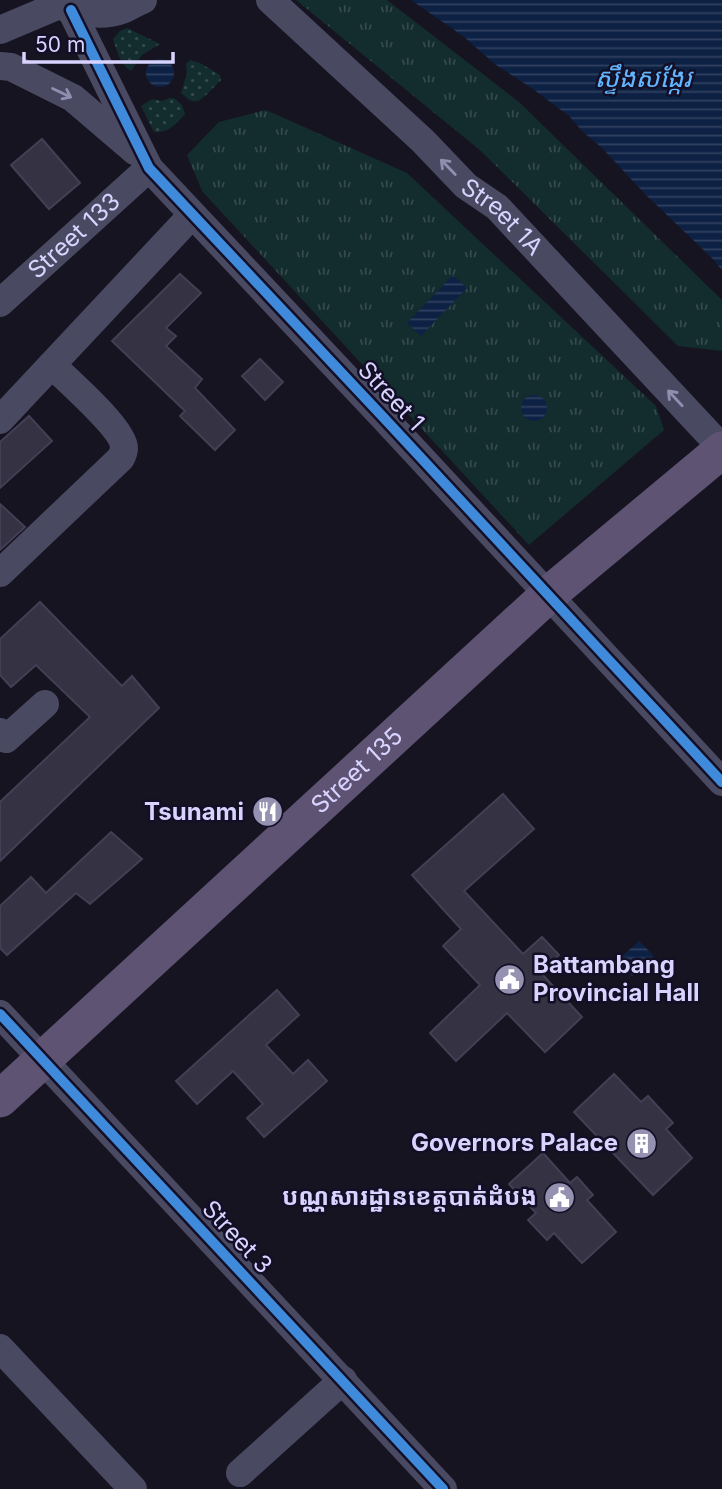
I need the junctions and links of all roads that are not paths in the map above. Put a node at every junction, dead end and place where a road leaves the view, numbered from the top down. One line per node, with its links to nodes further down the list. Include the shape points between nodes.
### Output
1 (143, 0): 3 (street, via 120,11 92,13)
2 (270, 0): 11 (street, Street 1A, one-way to 2, via 497,207 467,186)
3 (61, 5): 4 (street); 6 (street, Street 1)
4 (0, 30)
5 (0, 66): 6 (street, one-way to 6, via 11,67 73,98)
6 (147, 164): 7 (street, Street 1); 8 (street, Street 133)
7 (192, 215): 9 (street); 13 (street, Street 1)
8 (0, 303)
9 (52, 365): 10 (street); 12 (street, via 105,416 125,449 121,458)
10 (0, 420)
11 (722, 449): 13 (main road, Street 135)
12 (0, 573)
13 (548, 595): 16 (street, Street 1); 18 (main road, Street 135)
14 (45, 704): 15 (street, via 6,738)
15 (0, 732)
16 (722, 782)
17 (0, 1014): 18 (street, Street 3)
18 (42, 1059): 19 (main road, Street 135); 21 (street, Street 3)
19 (0, 1099)
20 (0, 1348): 23 (street)
21 (343, 1380): 22 (street); 24 (street, Street 3)
22 (240, 1474)
23 (133, 1489)
24 (443, 1489)

